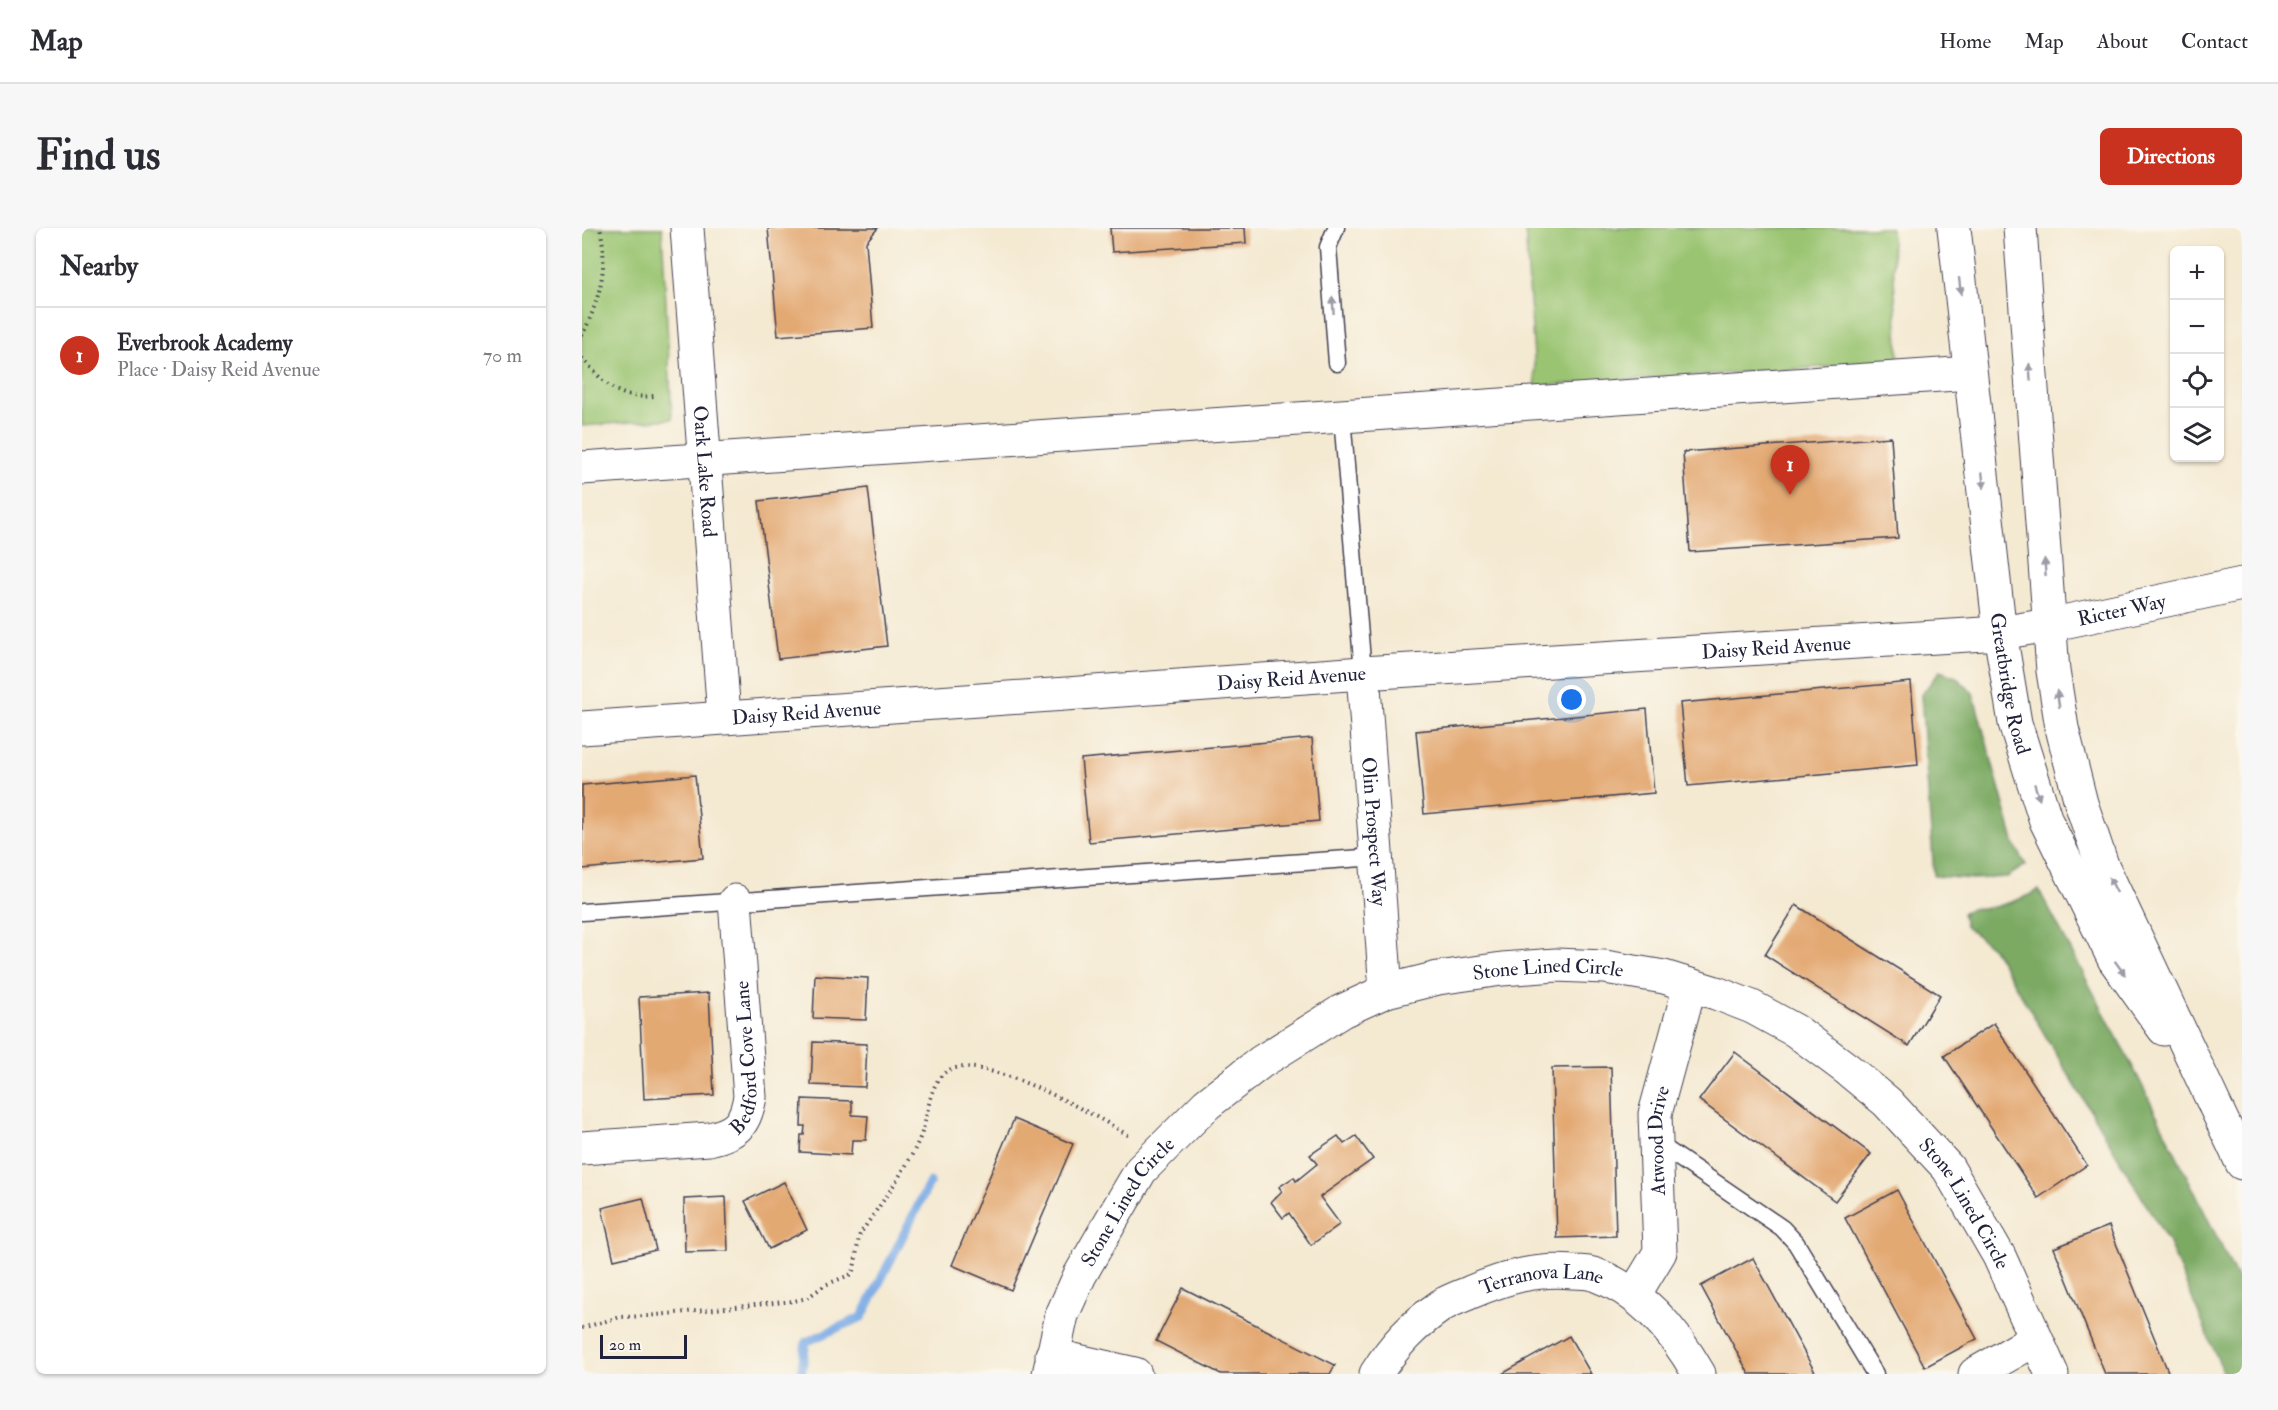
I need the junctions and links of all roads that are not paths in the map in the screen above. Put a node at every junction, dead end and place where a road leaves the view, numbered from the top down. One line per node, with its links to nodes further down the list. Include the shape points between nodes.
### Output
1 (687, 228): 8 (street, Oark Lake Road)
2 (1336, 228): 5 (lane, one-way to 2, via 1328,247)
3 (1954, 228): 6 (street, Greatbridge Road, one-way to 6)
4 (2020, 228): 11 (street, Greatbridge Road, one-way to 4)
5 (1337, 363)
6 (1970, 373): 7 (street); 12 (street, Greatbridge Road, one-way to 12)
7 (1342, 416): 8 (street); 13 (lane)
8 (704, 459): 9 (street); 14 (street, Oark Lake Road)
9 (582, 468)
10 (2242, 585): 11 (street, Ricter Way)
11 (2049, 625): 12 (street, Ricter Way); 21 (street, Greatbridge Road, one-way to 11, via 2102,865 2062,728)
12 (2000, 633): 13 (street, Daisy Reid Avenue); 21 (street, Greatbridge Road, one-way to 21, via 2015,723 2046,821 2114,959)
13 (1363, 673): 14 (street, Daisy Reid Avenue); 16 (street, Olin Prospect Way)
14 (724, 716): 15 (street, Daisy Reid Avenue)
15 (582, 728)
16 (1377, 857): 17 (lane); 20 (street, Olin Prospect Way)
17 (735, 901): 18 (lane); 23 (street, Bedford Cove Lane, via 750,1097 744,1121 724,1136 710,1139)
18 (582, 912)
19 (1690, 985): 20 (street, Stone Lined Circle, via 1605,967 1556,965 1438,978); 22 (street, Atwood Drive, via 1655,1114); 26 (street, Stone Lined Circle, via 1752,1007 1796,1031 1887,1102 1948,1168 1999,1256)
20 (1386, 991): 27 (street, Stone Lined Circle, via 1342,1011 1261,1062 1206,1104 1141,1170 1080,1275 1062,1315)
21 (2209, 1091): 24 (street, Greatbridge Road)
22 (1657, 1143): 25 (street, Atwood Drive, via 1660,1252); 31 (lane, via 1782,1228 1796,1243)
23 (582, 1148)
24 (2242, 1163)
25 (1634, 1295): 28 (street, Terranova Lane, via 1667,1326); 30 (street, Terranova Lane, via 1594,1274 1528,1272 1444,1304 1392,1348)
26 (2036, 1339): 32 (street); 33 (street, Stone Lined Circle)
27 (1051, 1364): 29 (street)
28 (1694, 1372)
29 (1135, 1374)
30 (1376, 1374)
31 (1875, 1374)
32 (1975, 1374)
33 (2052, 1374)

